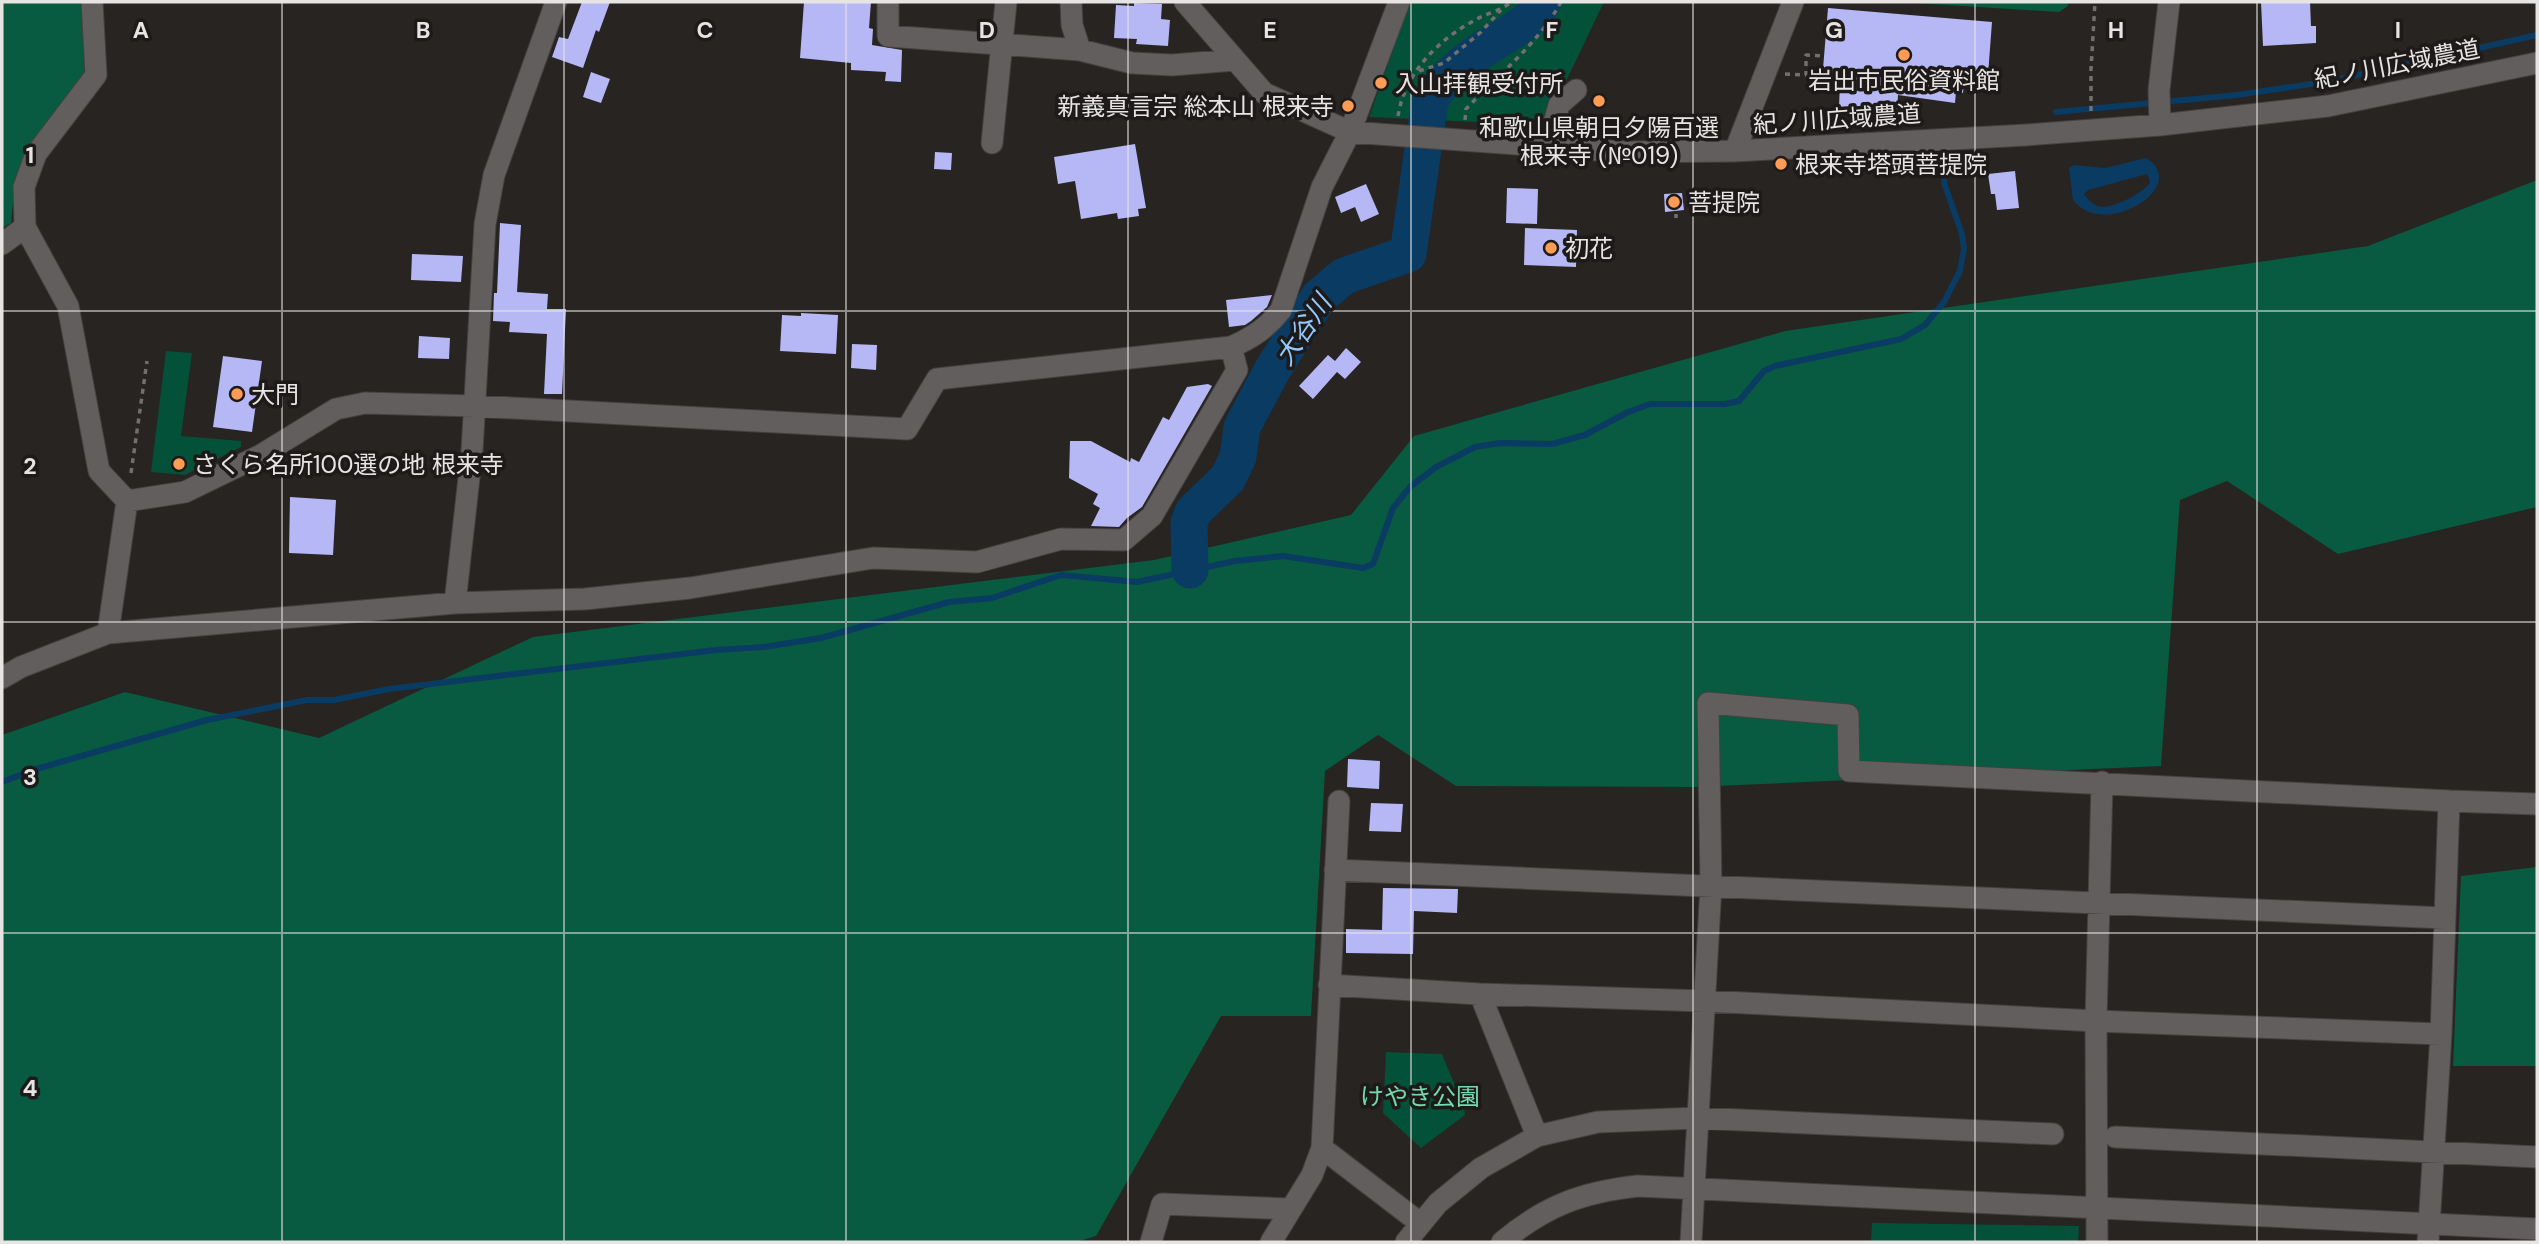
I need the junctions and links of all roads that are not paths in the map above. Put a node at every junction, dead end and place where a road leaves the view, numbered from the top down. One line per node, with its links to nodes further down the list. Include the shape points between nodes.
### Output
1 (92, 2): 20 (street, via 96,75 36,155 24,187)
2 (556, 2): 23 (street, via 494,175 485,224)
3 (888, 2): 10 (street, via 888,36)
4 (1006, 2): 10 (street)
5 (1071, 2): 11 (street)
6 (1185, 2): 12 (street, 紀ノ川広域農道)
7 (1399, 2): 16 (street)
8 (1793, 2): 19 (street)
9 (2169, 2): 15 (street)
10 (1003, 44): 11 (street); 17 (street)
11 (1080, 50): 12 (street, via 1132,63)
12 (1235, 60): 16 (street, 紀ノ川広域農道, via 1264,93)
13 (2537, 63): 15 (street, 紀ノ川広域農道, via 2328,106)
14 (1576, 90): 18 (street, via 1559,105)
15 (2159, 108): 19 (street, 紀ノ川広域農道, via 2092,115 2025,135)
16 (1350, 132): 18 (street, 紀ノ川広域農道); 22 (street, via 1322,187 1281,310 1270,324)
17 (992, 143)
18 (1548, 145): 19 (street, 紀ノ川広域農道, via 1626,152)
19 (1735, 152)
20 (25, 227): 21 (street); 24 (street, via 68,306 99,471)
21 (2, 244)
22 (1231, 347): 23 (street, via 937,379 907,429); 25 (street, via 1237,370 1152,516 1124,540 1061,539 977,562 873,558 691,588)
23 (475, 406): 24 (street, via 365,403 336,409 261,455 185,492); 25 (street)
24 (127, 501): 26 (street)
25 (455, 603): 26 (street)
26 (108, 633): 27 (street)
27 (2, 678)
28 (2102, 782): 30 (street); 33 (street, via 1849,771 1848,715 1707,703); 34 (street)
29 (1339, 801): 32 (street)
30 (2449, 801): 31 (street); 35 (street)
31 (2537, 804)
32 (1335, 870): 33 (street); 36 (street)
33 (1711, 885): 34 (street); 38 (street)
34 (2099, 902): 35 (street); 39 (street)
35 (2445, 918): 40 (street)
36 (1329, 985): 37 (street); 45 (street)
37 (1480, 994): 38 (street); 43 (street)
38 (1705, 1001): 39 (street); 41 (street)
39 (2096, 1021): 40 (street); 50 (street)
40 (2441, 1034): 46 (street)
41 (1697, 1118): 42 (street); 43 (street, via 1598,1122); 48 (street)
42 (2053, 1134)
43 (1537, 1136): 51 (street, via 1481,1168)
44 (2115, 1137): 46 (street)
45 (1322, 1148): 49 (street, via 1312,1175); 51 (street)
46 (2434, 1151): 47 (street); 53 (street)
47 (2537, 1157)
48 (1693, 1190): 50 (street); 57 (street, via 1638,1186 1587,1194 1547,1210); 58 (street)
49 (1290, 1209): 54 (street, via 1162,1204); 55 (street)
50 (2098, 1210): 53 (street); 59 (street)
51 (1420, 1223): 56 (street)
52 (2537, 1229): 53 (street)
53 (2429, 1233)
54 (1150, 1242)
55 (1271, 1242)
56 (1406, 1242)
57 (1502, 1242)
58 (1691, 1242)
59 (2097, 1242)

